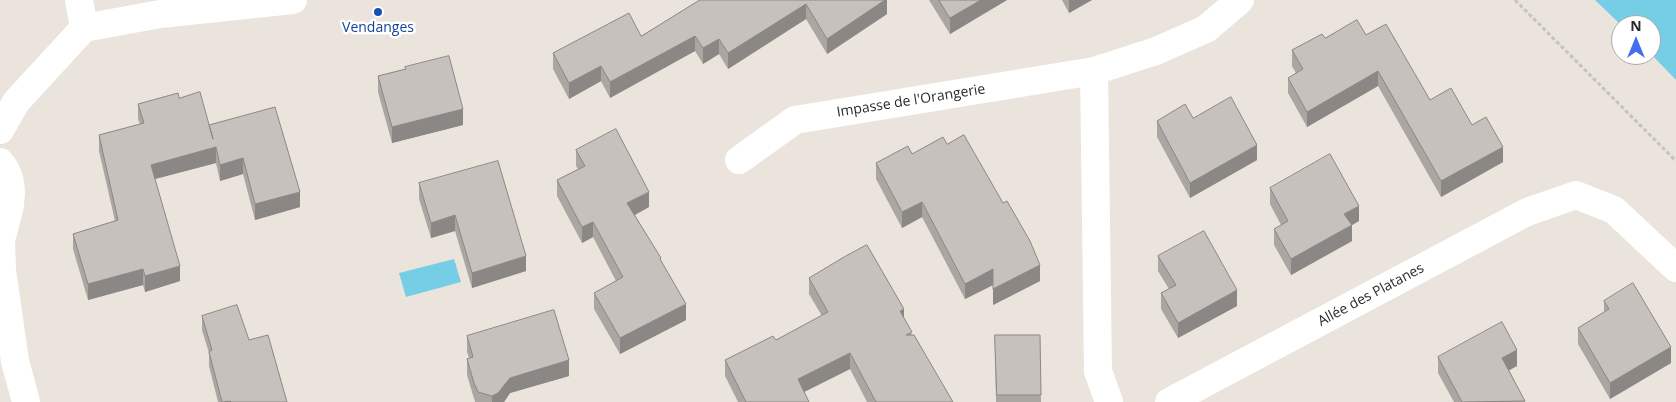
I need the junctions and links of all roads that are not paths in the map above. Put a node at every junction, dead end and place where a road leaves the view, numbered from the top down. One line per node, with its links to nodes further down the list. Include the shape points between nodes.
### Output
1 (79, 0): 4 (street)
2 (292, 0): 4 (street, via 160,14)
3 (1240, 0): 5 (street, Impasse de l'Orangerie, via 1206,29 1156,51)
4 (84, 28): 6 (street, via 16,102)
5 (1094, 71): 7 (street, Impasse de l'Orangerie, via 796,120); 14 (street, via 1098,371)
6 (0, 130)
7 (739, 160)
8 (0, 162): 9 (street, via 10,185)
9 (5, 217): 12 (street, via 1,240 2,270)
10 (1676, 268): 15 (street, Allée des Platanes, via 1614,210 1576,195 1527,212)
11 (0, 333): 12 (street)
12 (14, 361): 13 (street)
13 (26, 402)
14 (1109, 402)
15 (1169, 402)

